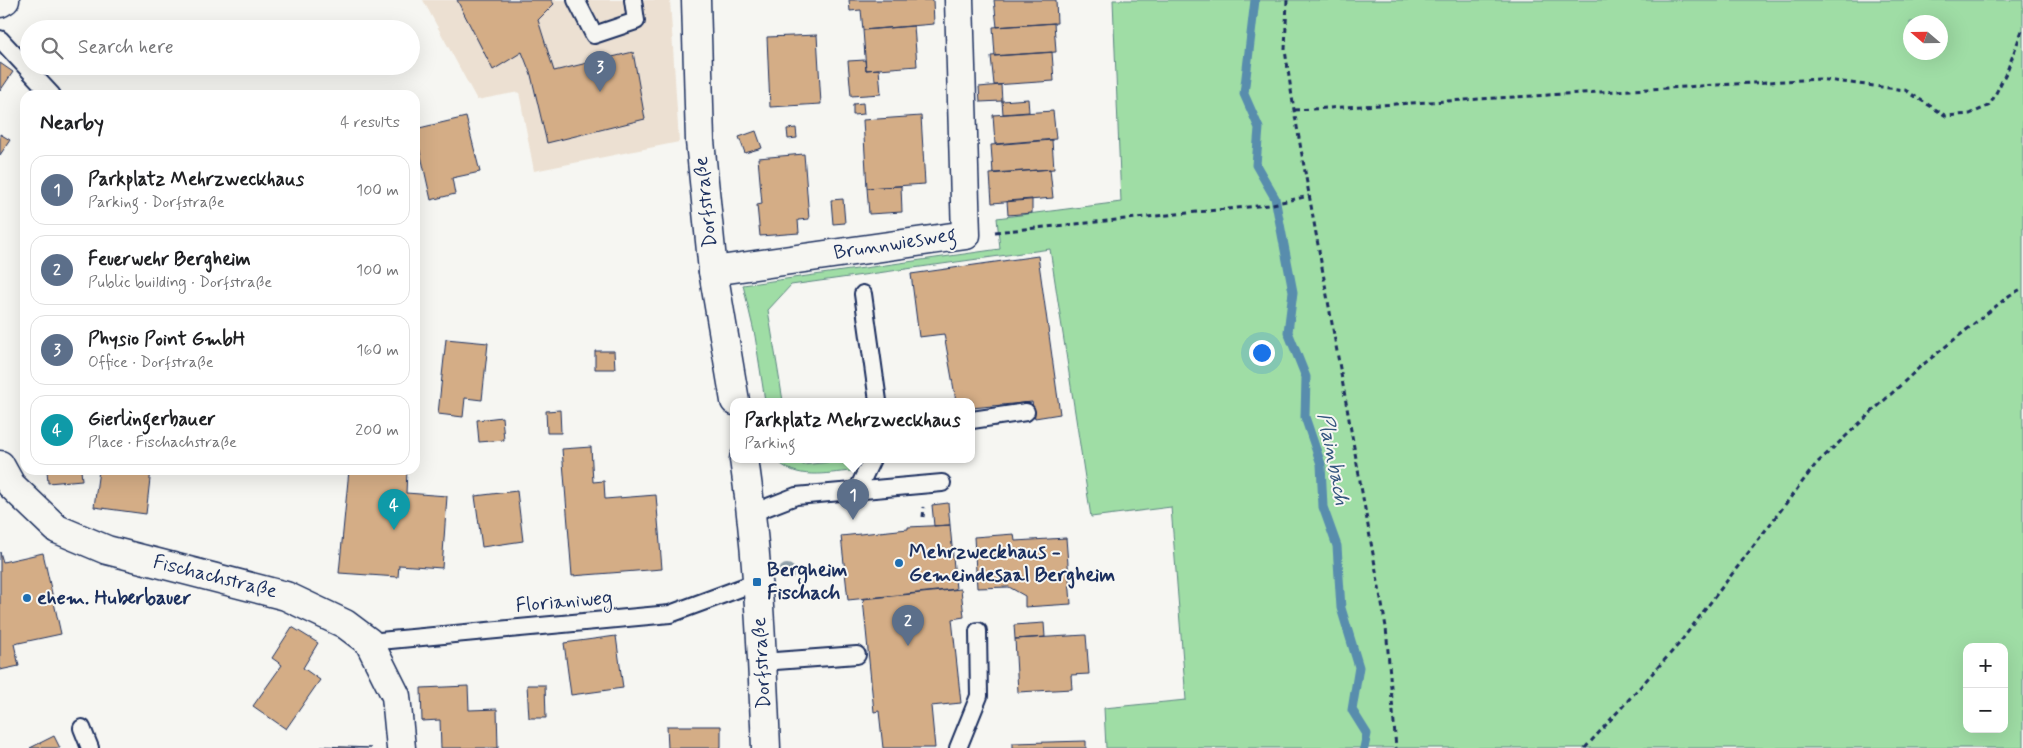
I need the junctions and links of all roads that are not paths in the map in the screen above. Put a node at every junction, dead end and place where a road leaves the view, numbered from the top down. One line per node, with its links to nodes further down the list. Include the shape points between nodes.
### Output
1 (5, 0): 6 (street)
2 (576, 0): 3 (lane, via 594,35 636,20)
3 (633, 0)
4 (696, 0): 11 (street, Dorfstraße, via 700,141)
5 (959, 0): 11 (street, Brunnwiesweg, via 966,235)
6 (0, 3)
7 (0, 38): 8 (lane)
8 (20, 60)
9 (34, 75): 10 (lane)
10 (47, 90)
11 (713, 271): 13 (street, Dorfstraße)
12 (863, 294): 14 (lane)
13 (734, 398)
14 (878, 398)
15 (1026, 412): 16 (lane)
16 (975, 420)
17 (745, 463): 22 (street, Dorfstraße)
18 (870, 463): 21 (lane)
19 (0, 465): 25 (street, Fischachstraße, via 12,485 57,529 107,550 286,596 345,624)
20 (942, 483): 21 (lane)
21 (857, 491): 22 (lane, via 796,496)
22 (752, 513): 23 (street, Dorfstraße)
23 (757, 582): 25 (lane, Florianiweg, via 670,614); 27 (street, Dorfstraße)
24 (978, 631): 32 (lane, via 980,696)
25 (369, 642): 30 (street, Fischachstraße, via 396,696)
26 (857, 655): 27 (lane)
27 (762, 662): 31 (street, Dorfstraße)
28 (82, 728): 29 (lane)
29 (90, 748)
30 (401, 748)
31 (766, 748)
32 (958, 748)

